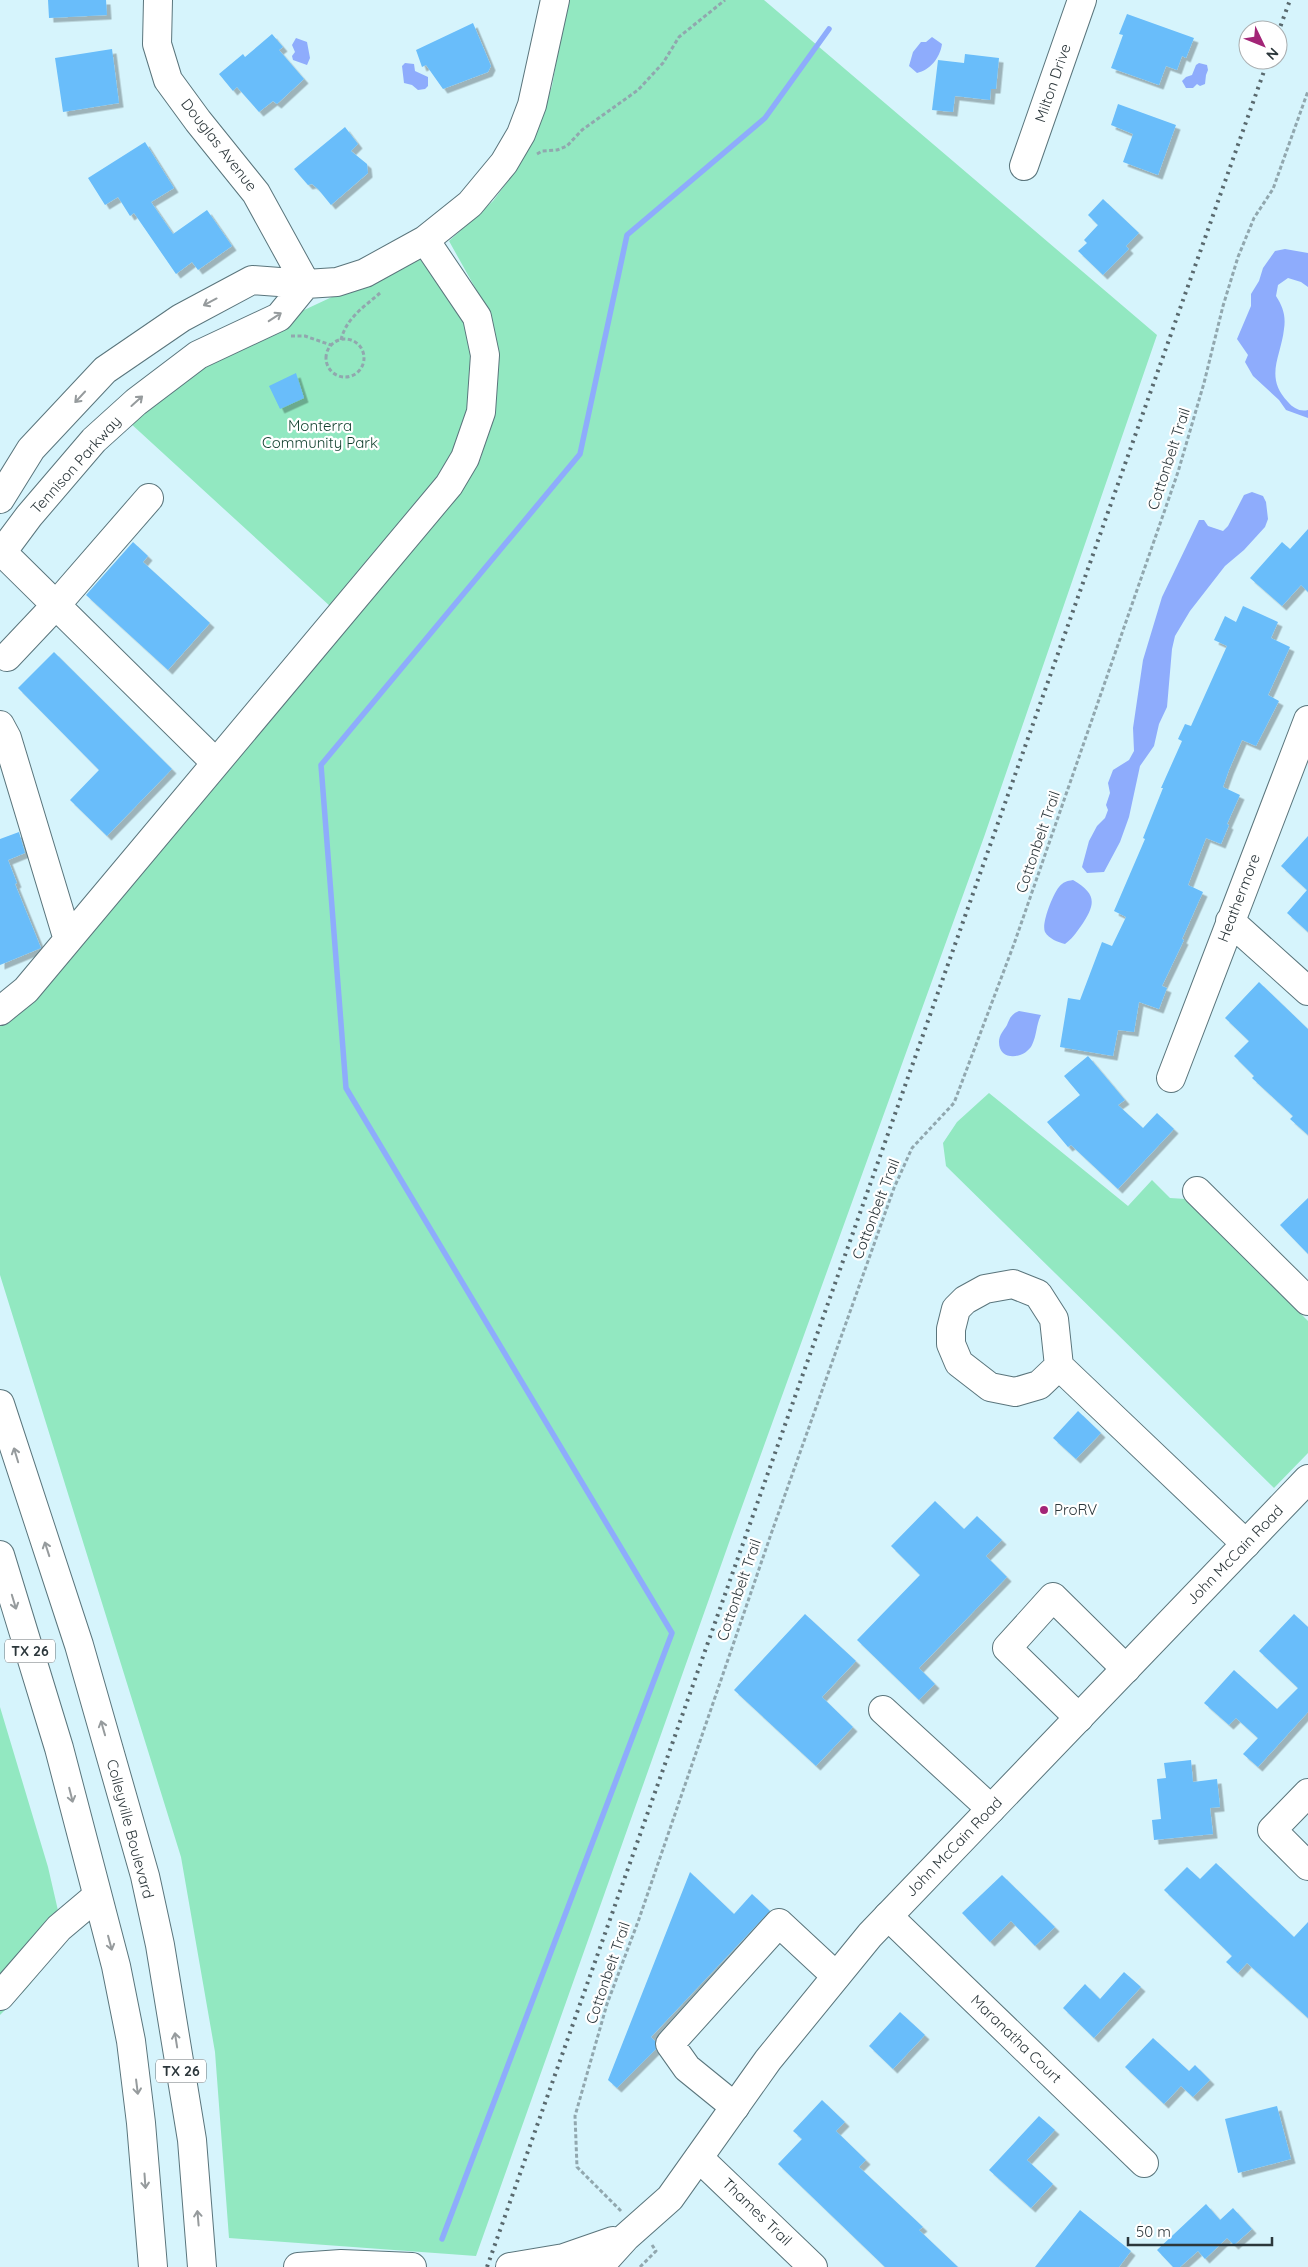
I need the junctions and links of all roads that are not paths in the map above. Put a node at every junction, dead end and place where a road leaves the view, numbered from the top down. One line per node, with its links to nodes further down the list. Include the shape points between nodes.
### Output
1 (158, 0): 6 (main road, Douglas Avenue, via 158,44 168,80 256,193)
2 (555, 0): 5 (main road, via 532,105 521,134 482,191)
3 (1082, 0): 4 (main road, Milton Drive)
4 (1024, 166)
5 (425, 240): 6 (main road, via 366,273 337,282); 14 (main road, via 477,317 485,355 481,412 465,458 449,485)
6 (306, 284): 8 (main road, one-way to 8, via 252,280 181,318 105,370 31,449); 9 (main road, Tennison Parkway, one-way to 6, via 94,440 136,402 198,355 279,317)
7 (149, 498): 10 (main road)
8 (0, 500)
9 (1, 552): 10 (main road)
10 (56, 605): 11 (main road); 14 (main road)
11 (7, 657)
12 (1308, 720): 15 (main road, Heathermore)
13 (0, 725): 16 (main road, via 7,738)
14 (216, 764): 16 (main road)
15 (1230, 921): 17 (main road); 19 (main road, Heathermore)
16 (68, 940): 18 (main road, via 26,990)
17 (1308, 991)
18 (0, 1011)
19 (1171, 1078)
20 (1197, 1191): 21 (main road)
21 (1308, 1301)
22 (1059, 1366): 25 (main road)
23 (0, 1404): 42 (main road, Colleyville Boulevard / TX 26, one-way to 23, via 192,2140 160,1944 147,1885 79,1645)
24 (1308, 1479): 25 (main road, John McCain Road)
25 (1246, 1544): 27 (main road, John McCain Road)
26 (0, 1555): 33 (main road, TX 26, one-way to 33, via 59,1748)
27 (1126, 1669): 29 (main road, John McCain Road); 29 (main road, via 1053,1597 1007,1648)
28 (883, 1710): 31 (main road)
29 (1079, 1718): 31 (main road, John McCain Road)
30 (1308, 1793): 32 (main road, via 1272,1830)
31 (991, 1809): 34 (main road, John McCain Road)
32 (1308, 1866)
33 (97, 1896): 36 (main road, via 59,1928); 41 (main road, TX 26, one-way to 41, via 116,1966 131,2041)
34 (888, 1916): 35 (main road, John McCain Road); 39 (main road, Maranatha Court)
35 (836, 1976): 37 (main road, John McCain Road, via 768,2060); 37 (main road, via 780,1923 670,2044 687,2068)
36 (0, 1996)
37 (735, 2107): 38 (main road, John McCain Road)
38 (699, 2158): 40 (main road, John McCain Road, via 670,2198); 47 (main road, Thames Trail)
39 (1144, 2163)
40 (631, 2233): 45 (main road, John McCain Road, via 564,2258); 46 (main road, John McCain Road, via 607,2258)
41 (153, 2267)
42 (202, 2267)
43 (298, 2267): 44 (main road, via 341,2264)
44 (412, 2267)
45 (510, 2267)
46 (590, 2267)
47 (814, 2267)

